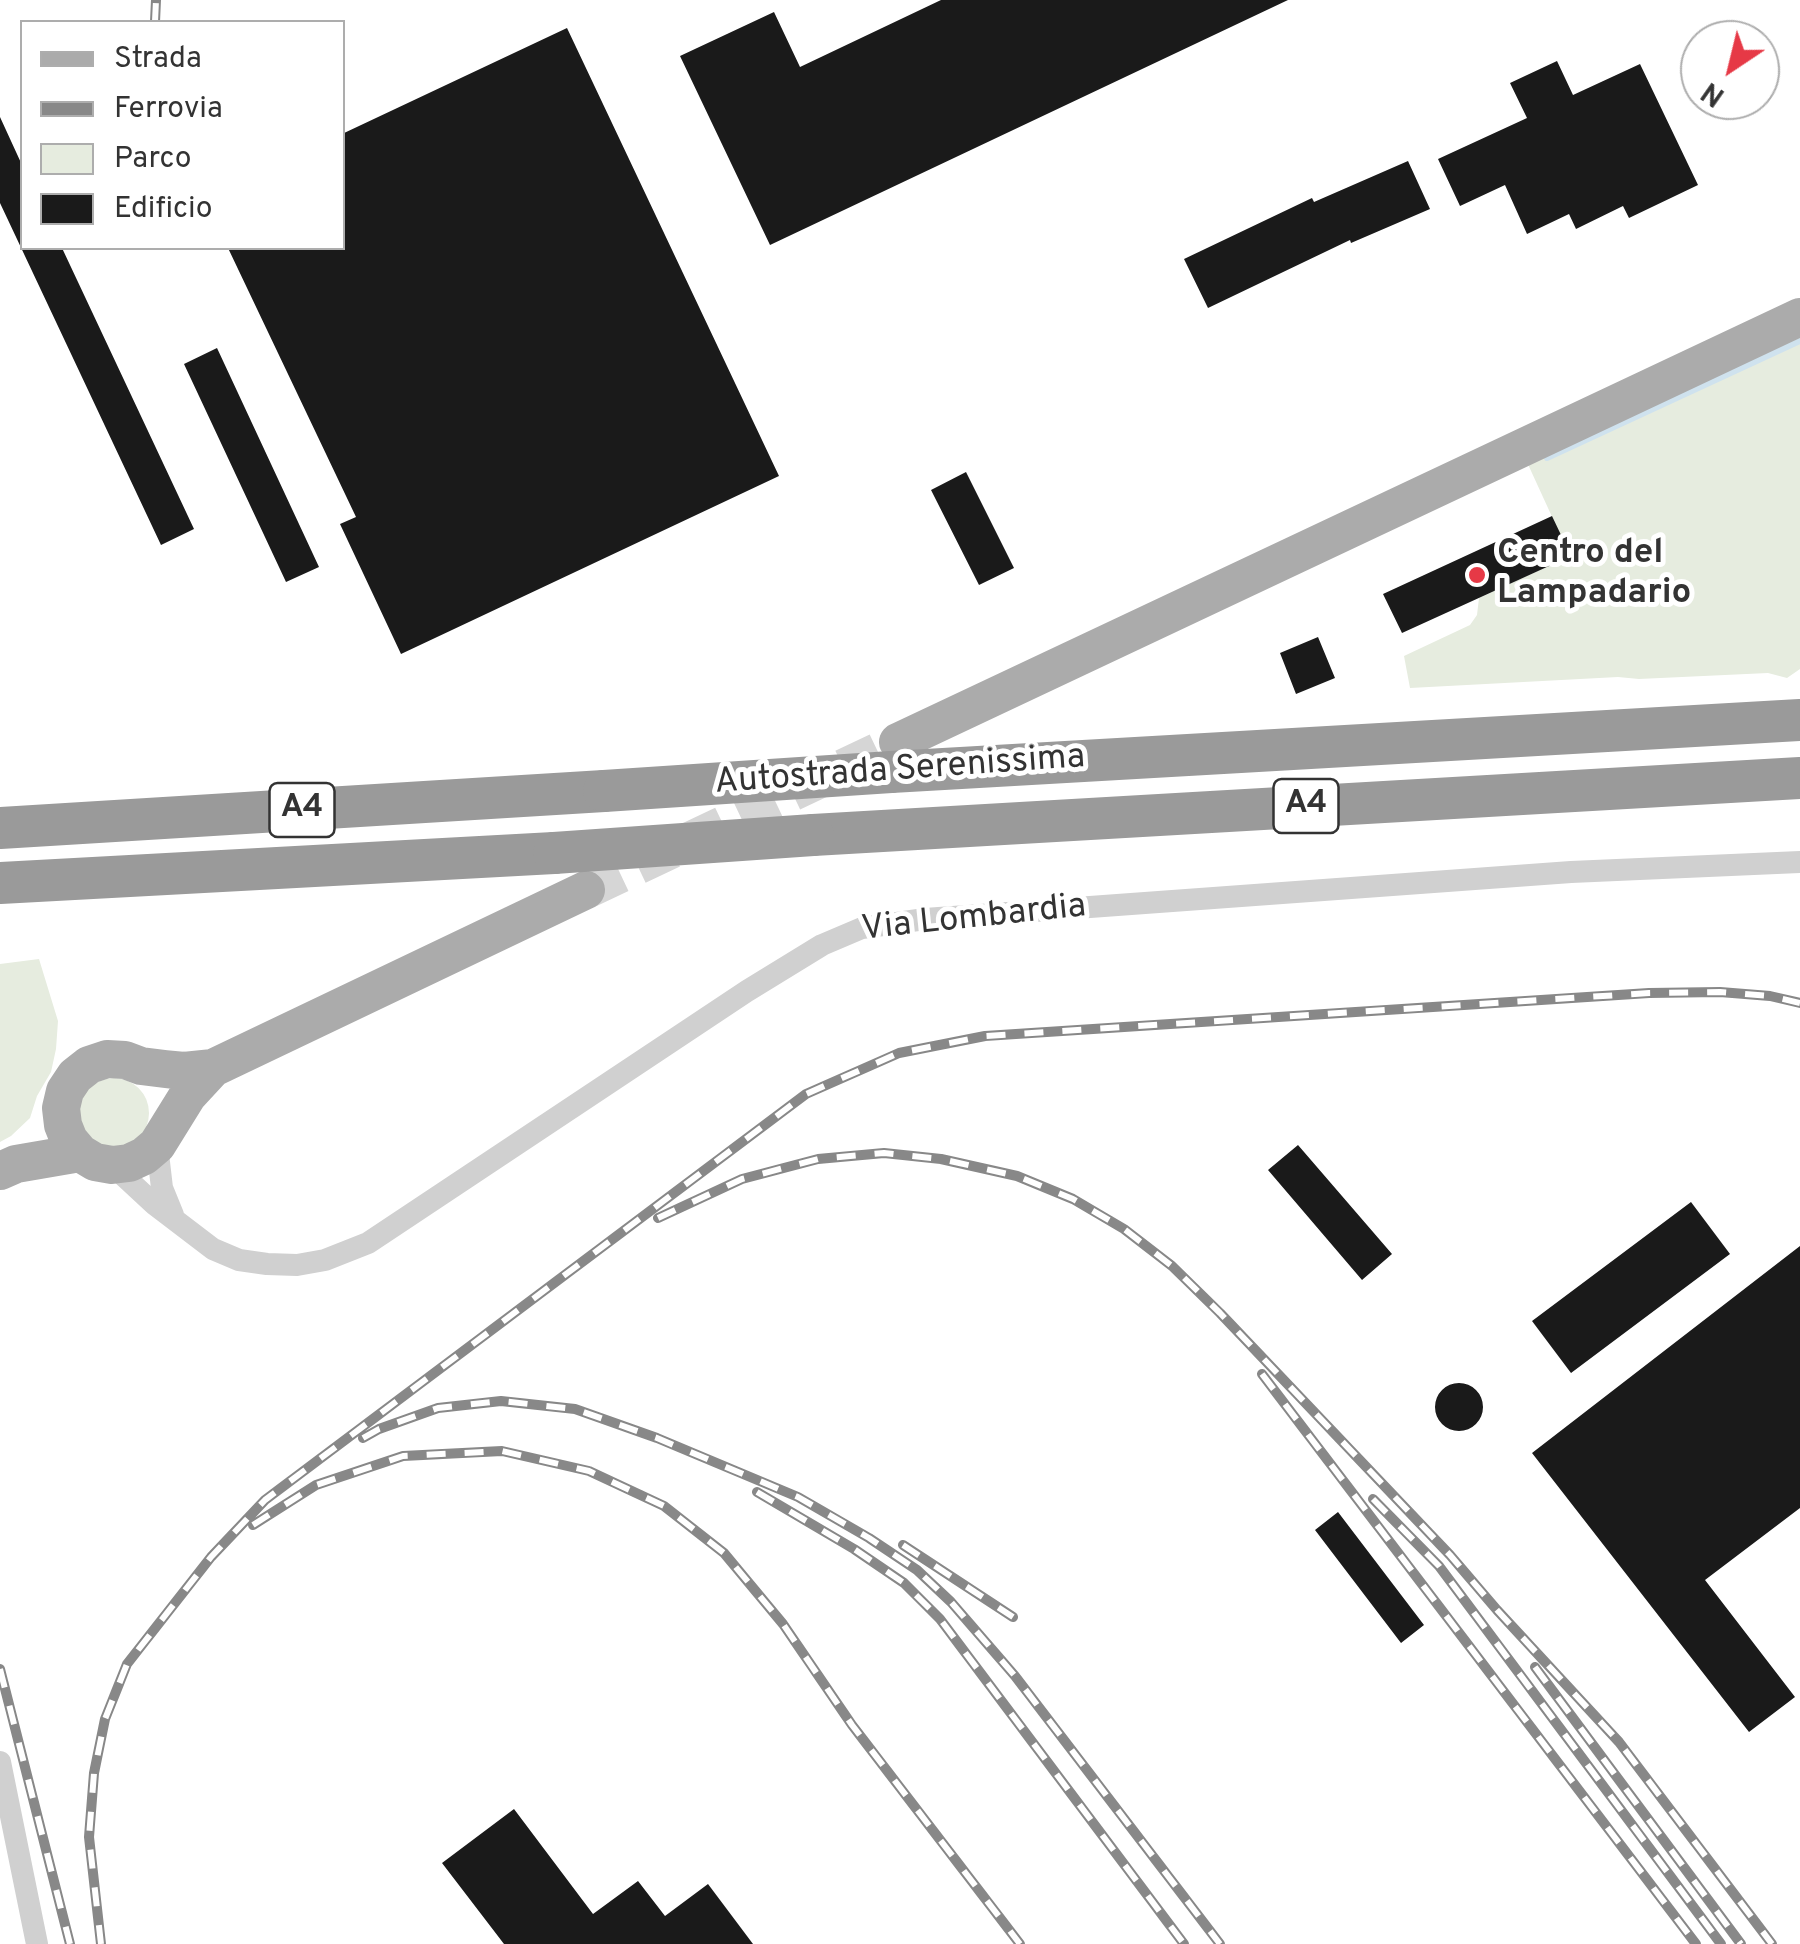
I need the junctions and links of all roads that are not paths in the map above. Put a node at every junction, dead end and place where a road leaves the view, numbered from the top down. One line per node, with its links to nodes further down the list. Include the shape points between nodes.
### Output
1 (1800, 318): 3 (main road)
2 (1800, 720): 3 (highway, Autostrada Serenissima / A4)
3 (894, 757): 5 (highway, Autostrada Serenissima / A4, bridge, via 604,791)
4 (1800, 778): 7 (highway, Autostrada Serenissima / A4, bridge)
5 (0, 828)
6 (1800, 862): 15 (street, Via Lombardia, via 1571,872 862,928 747,991 368,1242 324,1260 267,1264 239,1260)
7 (0, 883)
8 (586, 890): 10 (main road)
9 (141, 1066): 10 (main road); 11 (main road, via 124,1060 89,1065 65,1091); 12 (main road, via 164,1094 168,1111)
10 (213, 1068): 12 (main road)
11 (61, 1108): 13 (main road, via 69,1140); 14 (main road)
12 (161, 1137): 13 (main road, via 129,1164); 15 (street, Via Lombardia, via 164,1199)
13 (96, 1159): 14 (main road); 15 (street, Via Lombardia)
14 (8, 1168)
15 (189, 1232)
16 (0, 1762): 17 (street)
17 (37, 1944)

